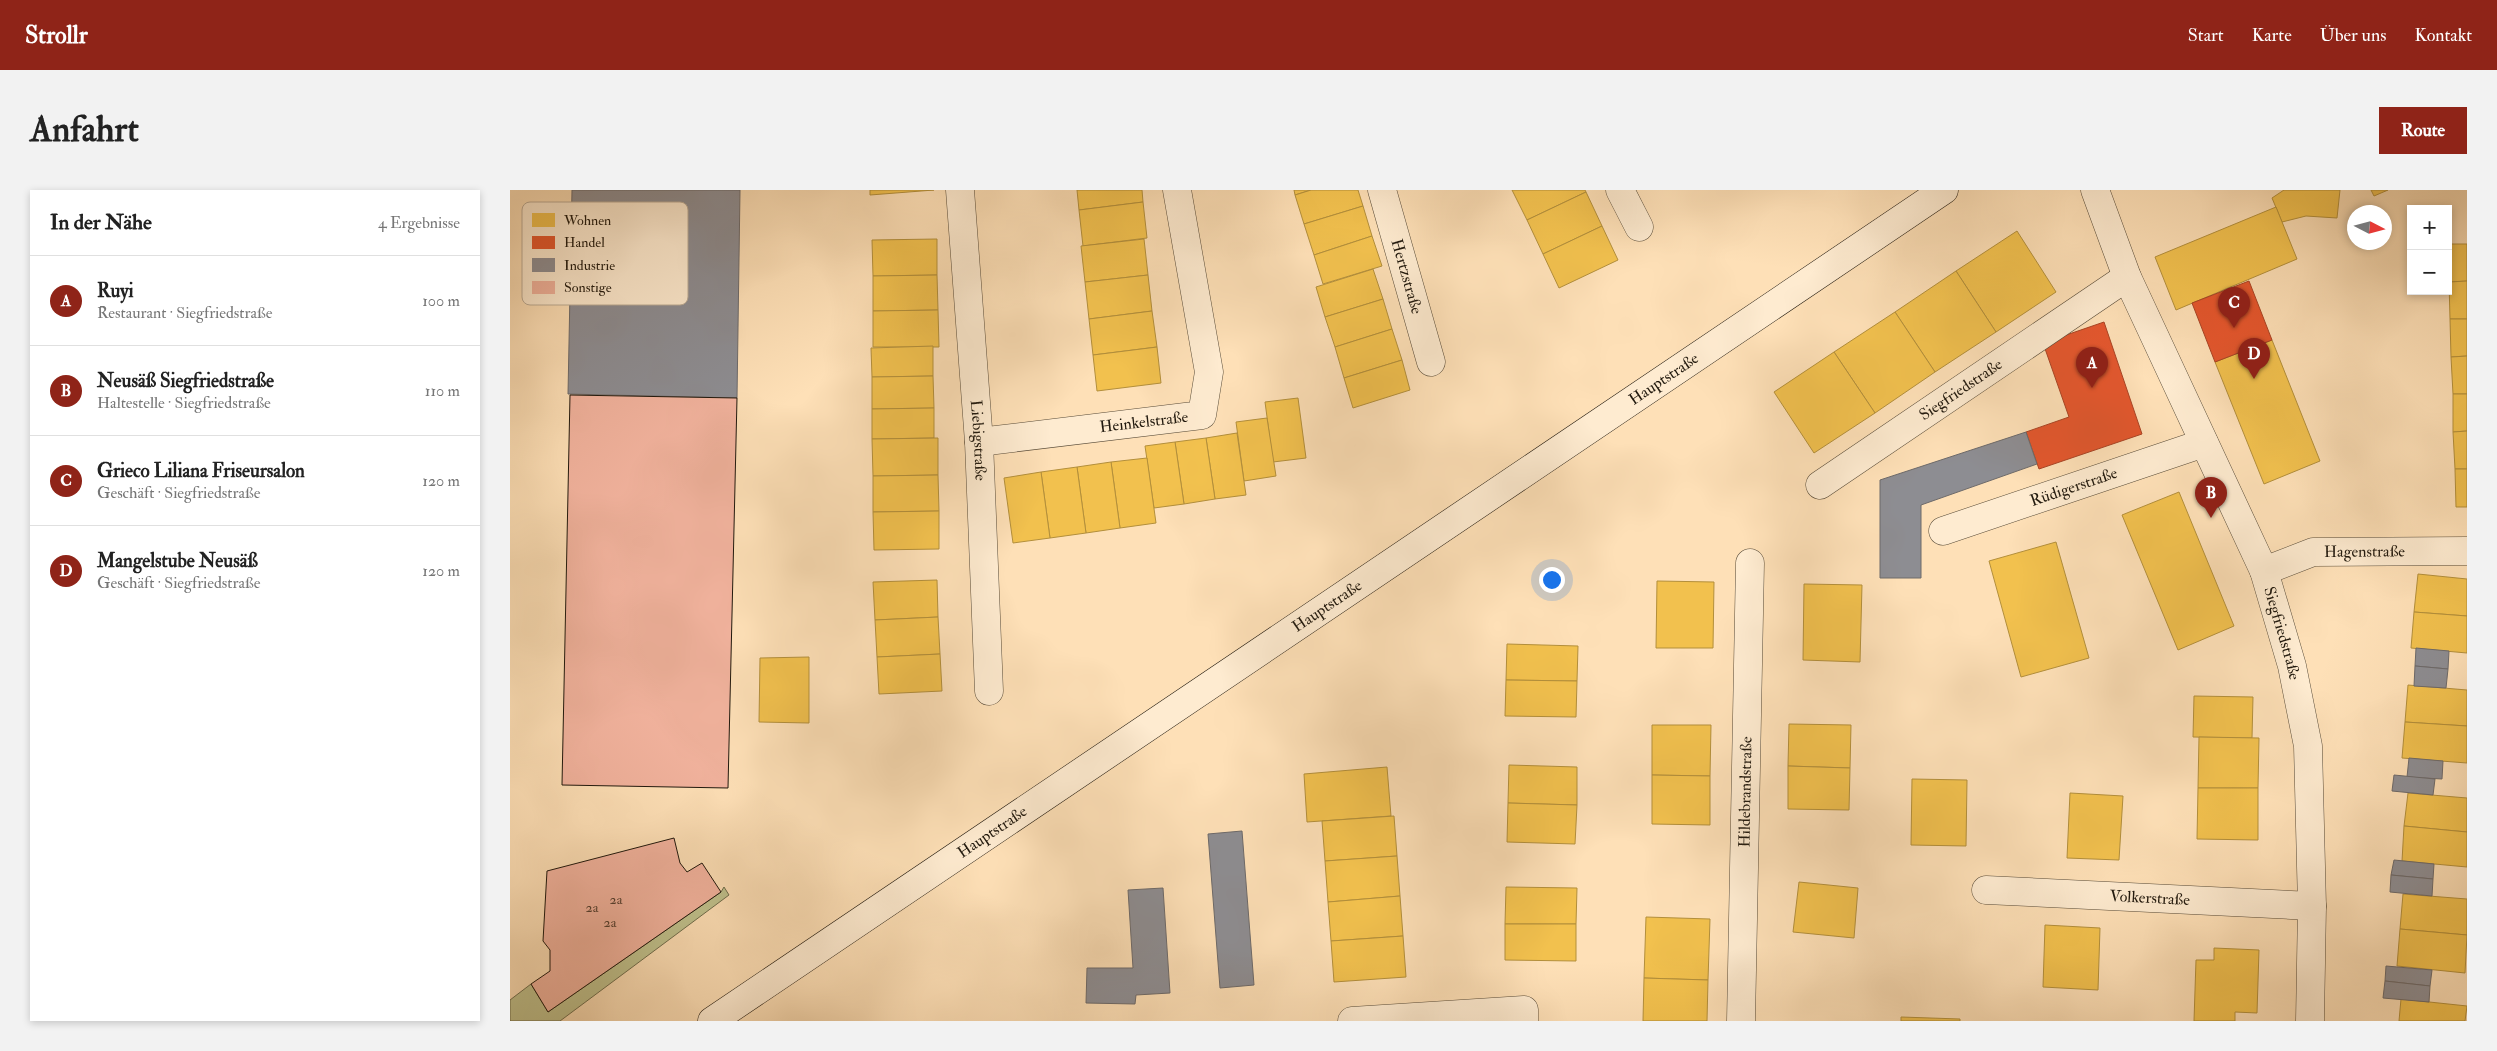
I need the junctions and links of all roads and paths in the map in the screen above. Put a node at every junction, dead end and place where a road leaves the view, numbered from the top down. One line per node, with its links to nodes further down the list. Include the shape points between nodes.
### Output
1 (960, 190): 10 (street, Liebigstraße)
2 (1177, 190): 10 (street, Heinkelstraße, via 1209,372 1202,416)
3 (1382, 190): 9 (street, Hertzstraße)
4 (1620, 190): 7 (street)
5 (1944, 190): 21 (street, Hauptstraße)
6 (2095, 190): 8 (street, Siegfriedstraße)
7 (1639, 227)
8 (2127, 277): 11 (street, Siegfriedstraße); 12 (street, Siegfriedstraße)
9 (1431, 362)
10 (979, 442): 17 (street, Liebigstraße)
11 (2204, 443): 13 (street, Rüdigerstraße); 16 (street, Siegfriedstraße)
12 (1820, 485)
13 (1943, 532)
14 (2467, 551): 16 (street, Hagenstraße, via 2313,552)
15 (1750, 562): 23 (street, Hildebrandstraße)
16 (2264, 571): 19 (street, Siegfriedstraße, via 2292,666 2308,746)
17 (989, 691)
18 (1986, 890): 19 (street, Volkerstraße)
19 (2312, 906): 24 (street, Siegfriedstraße)
20 (1524, 1016): 22 (street)
21 (712, 1021)
22 (1352, 1021)
23 (1741, 1021)
24 (2310, 1021)

